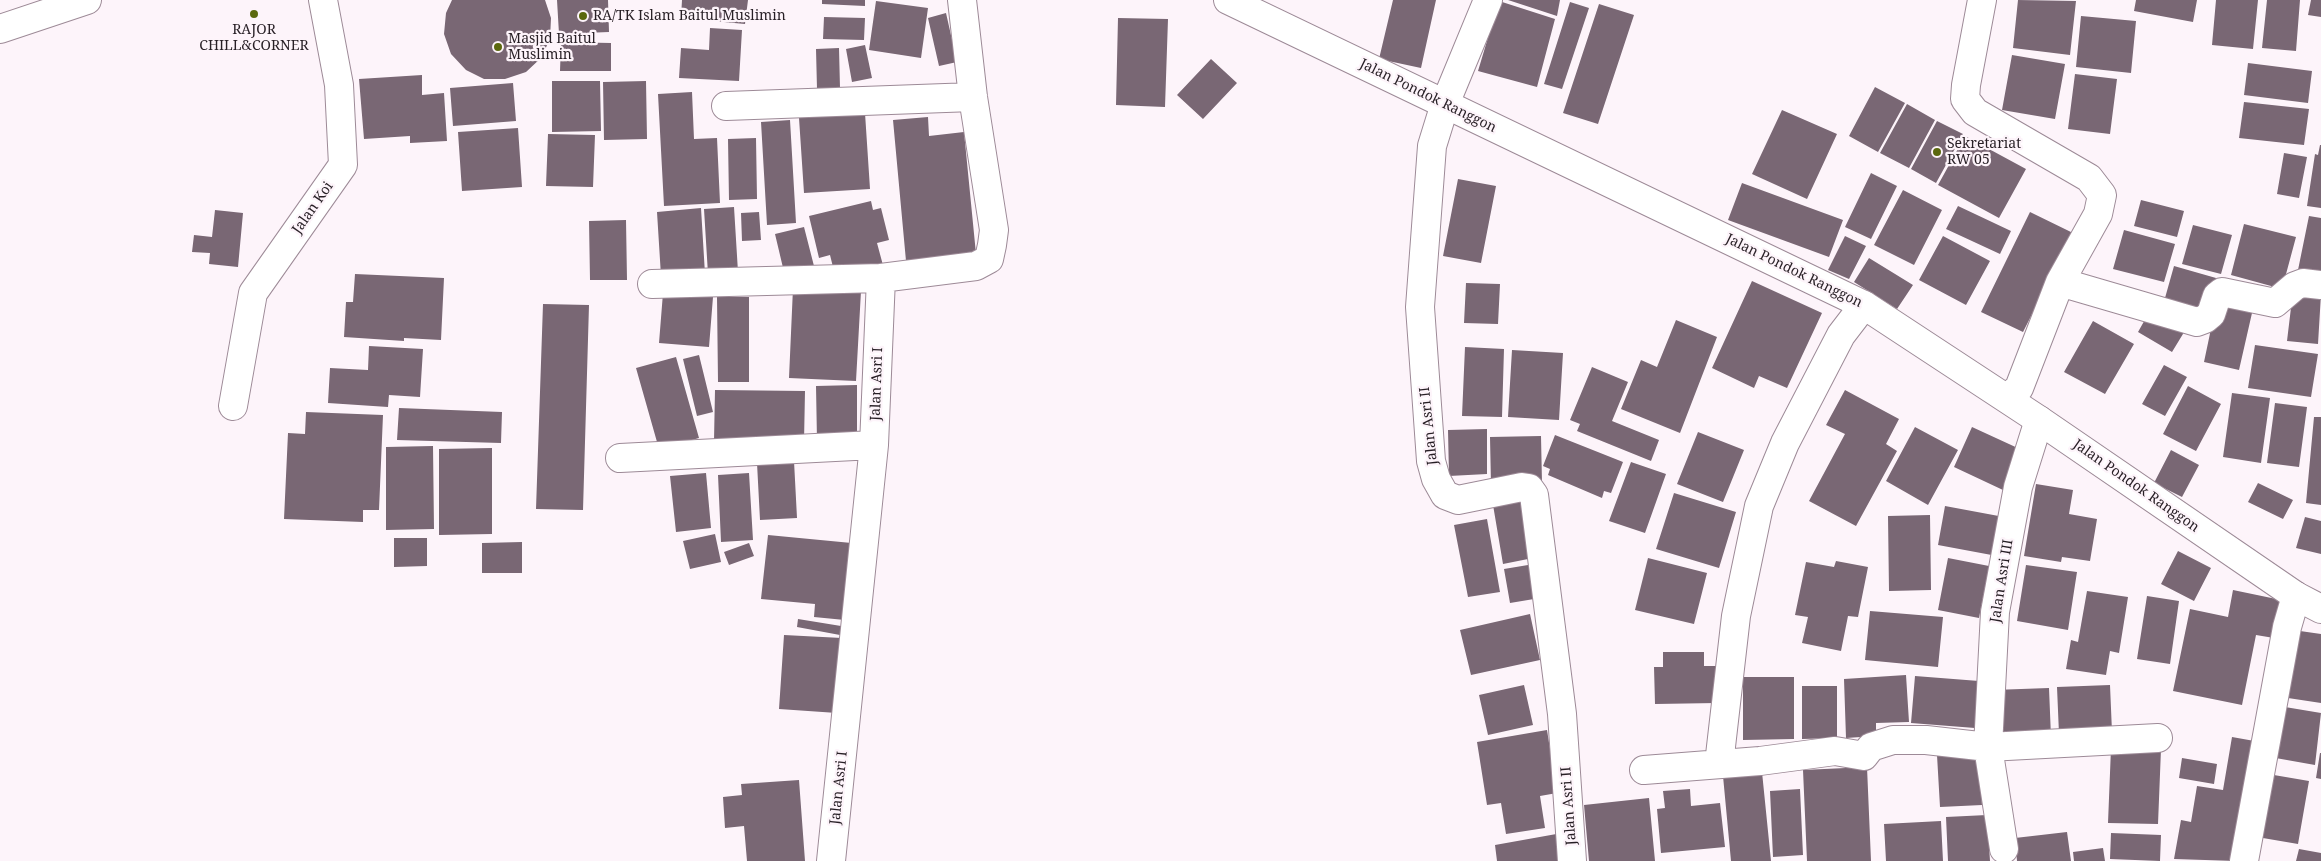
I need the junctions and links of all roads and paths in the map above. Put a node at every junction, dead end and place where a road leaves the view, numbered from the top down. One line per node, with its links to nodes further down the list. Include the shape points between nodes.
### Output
1 (85, 0): 7 (street)
2 (323, 0): 17 (street, Jalan Koi, via 339,84 343,165 253,293)
3 (962, 0): 8 (street)
4 (1228, 0): 9 (street, Jalan Pondok Ranggon)
5 (1488, 0): 9 (street, Jalan Asri II)
6 (1982, 0): 12 (street, via 1965,99 1975,112 2089,178 2102,196 2098,214)
7 (0, 29)
8 (973, 97): 10 (street); 11 (street, via 994,230 989,259 976,266)
9 (1444, 104): 15 (street, Jalan Pondok Ranggon); 29 (street, Jalan Asri II, via 1432,146 1420,307 1431,461 1445,495 1458,500 1522,487 1529,488 1534,495 1562,714)
10 (726, 106)
11 (881, 278): 13 (street); 19 (street, Jalan Asri I)
12 (2060, 282): 14 (street, via 2197,322 2211,314 2217,296 2222,292 2275,303 2295,286 2303,283); 16 (street, via 2019,388)
13 (652, 284)
14 (2321, 285)
15 (1864, 305): 16 (street, Jalan Pondok Ranggon); 25 (street, via 1841,336 1785,444 1760,506 1736,616)
16 (2007, 398): 18 (street, Jalan Pondok Ranggon)
17 (232, 406)
18 (2039, 420): 21 (street, Jalan Pondok Ranggon); 24 (street, Jalan Asri III, via 2018,487 1995,612)
19 (874, 445): 20 (street); 28 (street, Jalan Asri I)
20 (620, 458)
21 (2296, 596): 22 (street, Jalan Pondok Ranggon); 30 (street, via 2287,627)
22 (2321, 610)
23 (2158, 738): 24 (street)
24 (1988, 746): 25 (street, via 1893,740 1871,747 1864,756 1835,751); 27 (street, Jalan Asri III)
25 (1719, 764): 26 (street)
26 (1644, 770)
27 (2004, 849)
28 (831, 861)
29 (1572, 861)
30 (2244, 861)

